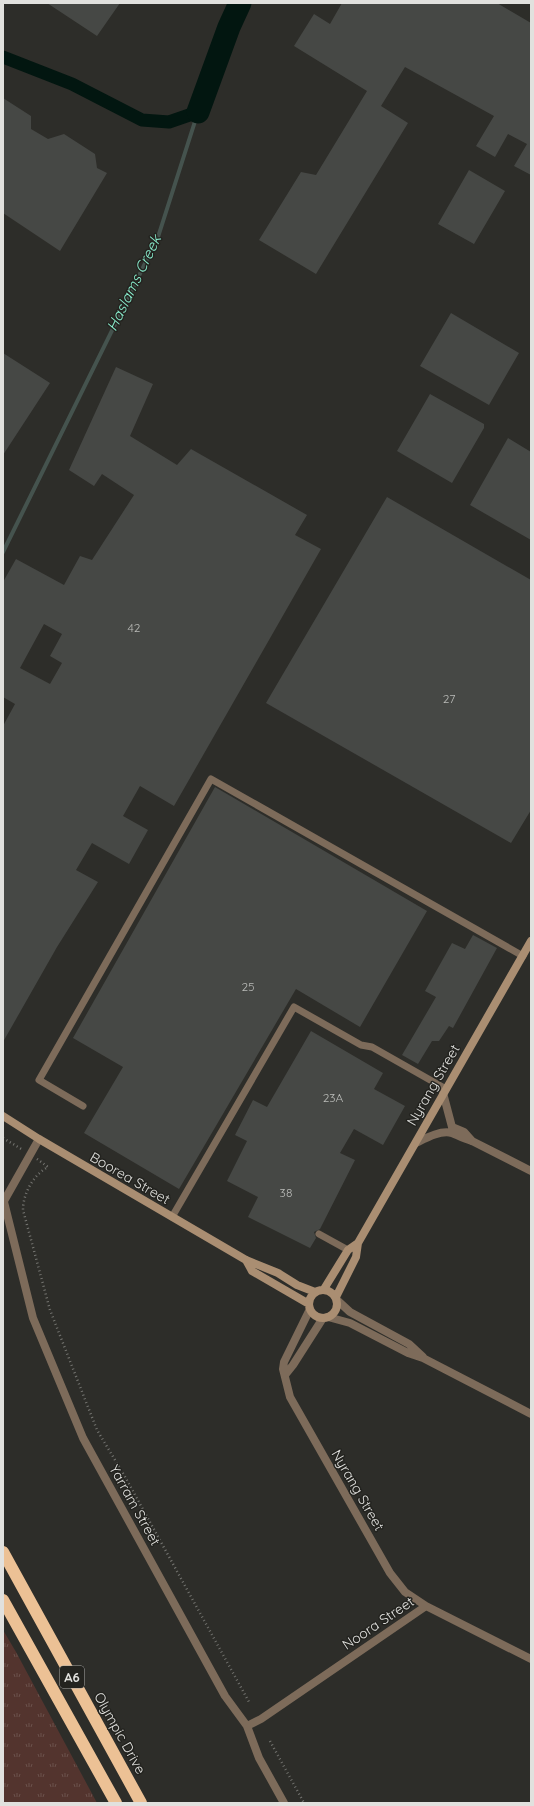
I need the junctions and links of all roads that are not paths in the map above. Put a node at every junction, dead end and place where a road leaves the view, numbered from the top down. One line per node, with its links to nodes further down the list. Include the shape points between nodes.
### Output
1 (531, 941): 3 (street, Nyrang Street)
2 (531, 953): 3 (street)
3 (523, 956): 4 (street, Nyrang Street); 5 (lane, via 211,779 39,1080)
4 (444, 1091): 8 (street, via 452,1127 464,1132); 9 (street, Nyrang Street); 12 (lane, via 372,1046 361,1046 294,1007)
5 (83, 1106)
6 (3, 1116): 7 (street, Boorea Street)
7 (39, 1139): 11 (street, Yarram Street); 12 (street, Boorea Street)
8 (472, 1141): 9 (street, via 461,1139 451,1133 437,1134); 10 (street)
9 (416, 1143): 14 (street, Nyrang Street)
10 (531, 1171)
11 (4, 1200): 29 (street, Yarram Street, via 33,1318 83,1438 224,1696)
12 (172, 1218): 16 (street, Boorea Street)
13 (319, 1234): 15 (lane)
14 (358, 1243): 15 (street, Nyrang Street); 19 (street, Nyrang Street, via 356,1257)
15 (348, 1250): 17 (street, Nyrang Street)
16 (246, 1260): 18 (street, Boorea Street); 20 (street, Boorea Street, via 252,1271)
17 (324, 1289): 18 (street); 19 (street, via 332,1292)
18 (315, 1292): 20 (street, via 310,1299)
19 (337, 1299): 21 (street, via 336,1310); 22 (street, via 350,1312 409,1344)
20 (310, 1307): 21 (street, via 317,1317); 23 (street, Nyrang Street, via 284,1362)
21 (326, 1318): 22 (street, via 350,1323 408,1354); 23 (street)
22 (423, 1358): 24 (street)
23 (285, 1375): 27 (street, Nyrang Street, via 290,1397 390,1573 404,1592)
24 (531, 1414)
25 (3, 1552): 31 (highway, Olympic Drive / A6)
26 (3, 1600): 30 (highway, A6)
27 (426, 1606): 28 (street, Noora Street); 29 (street, Noora Street)
28 (531, 1658)
29 (247, 1726): 32 (street, Yarram Street, via 259,1758)
30 (116, 1803)
31 (141, 1803)
32 (284, 1803)

